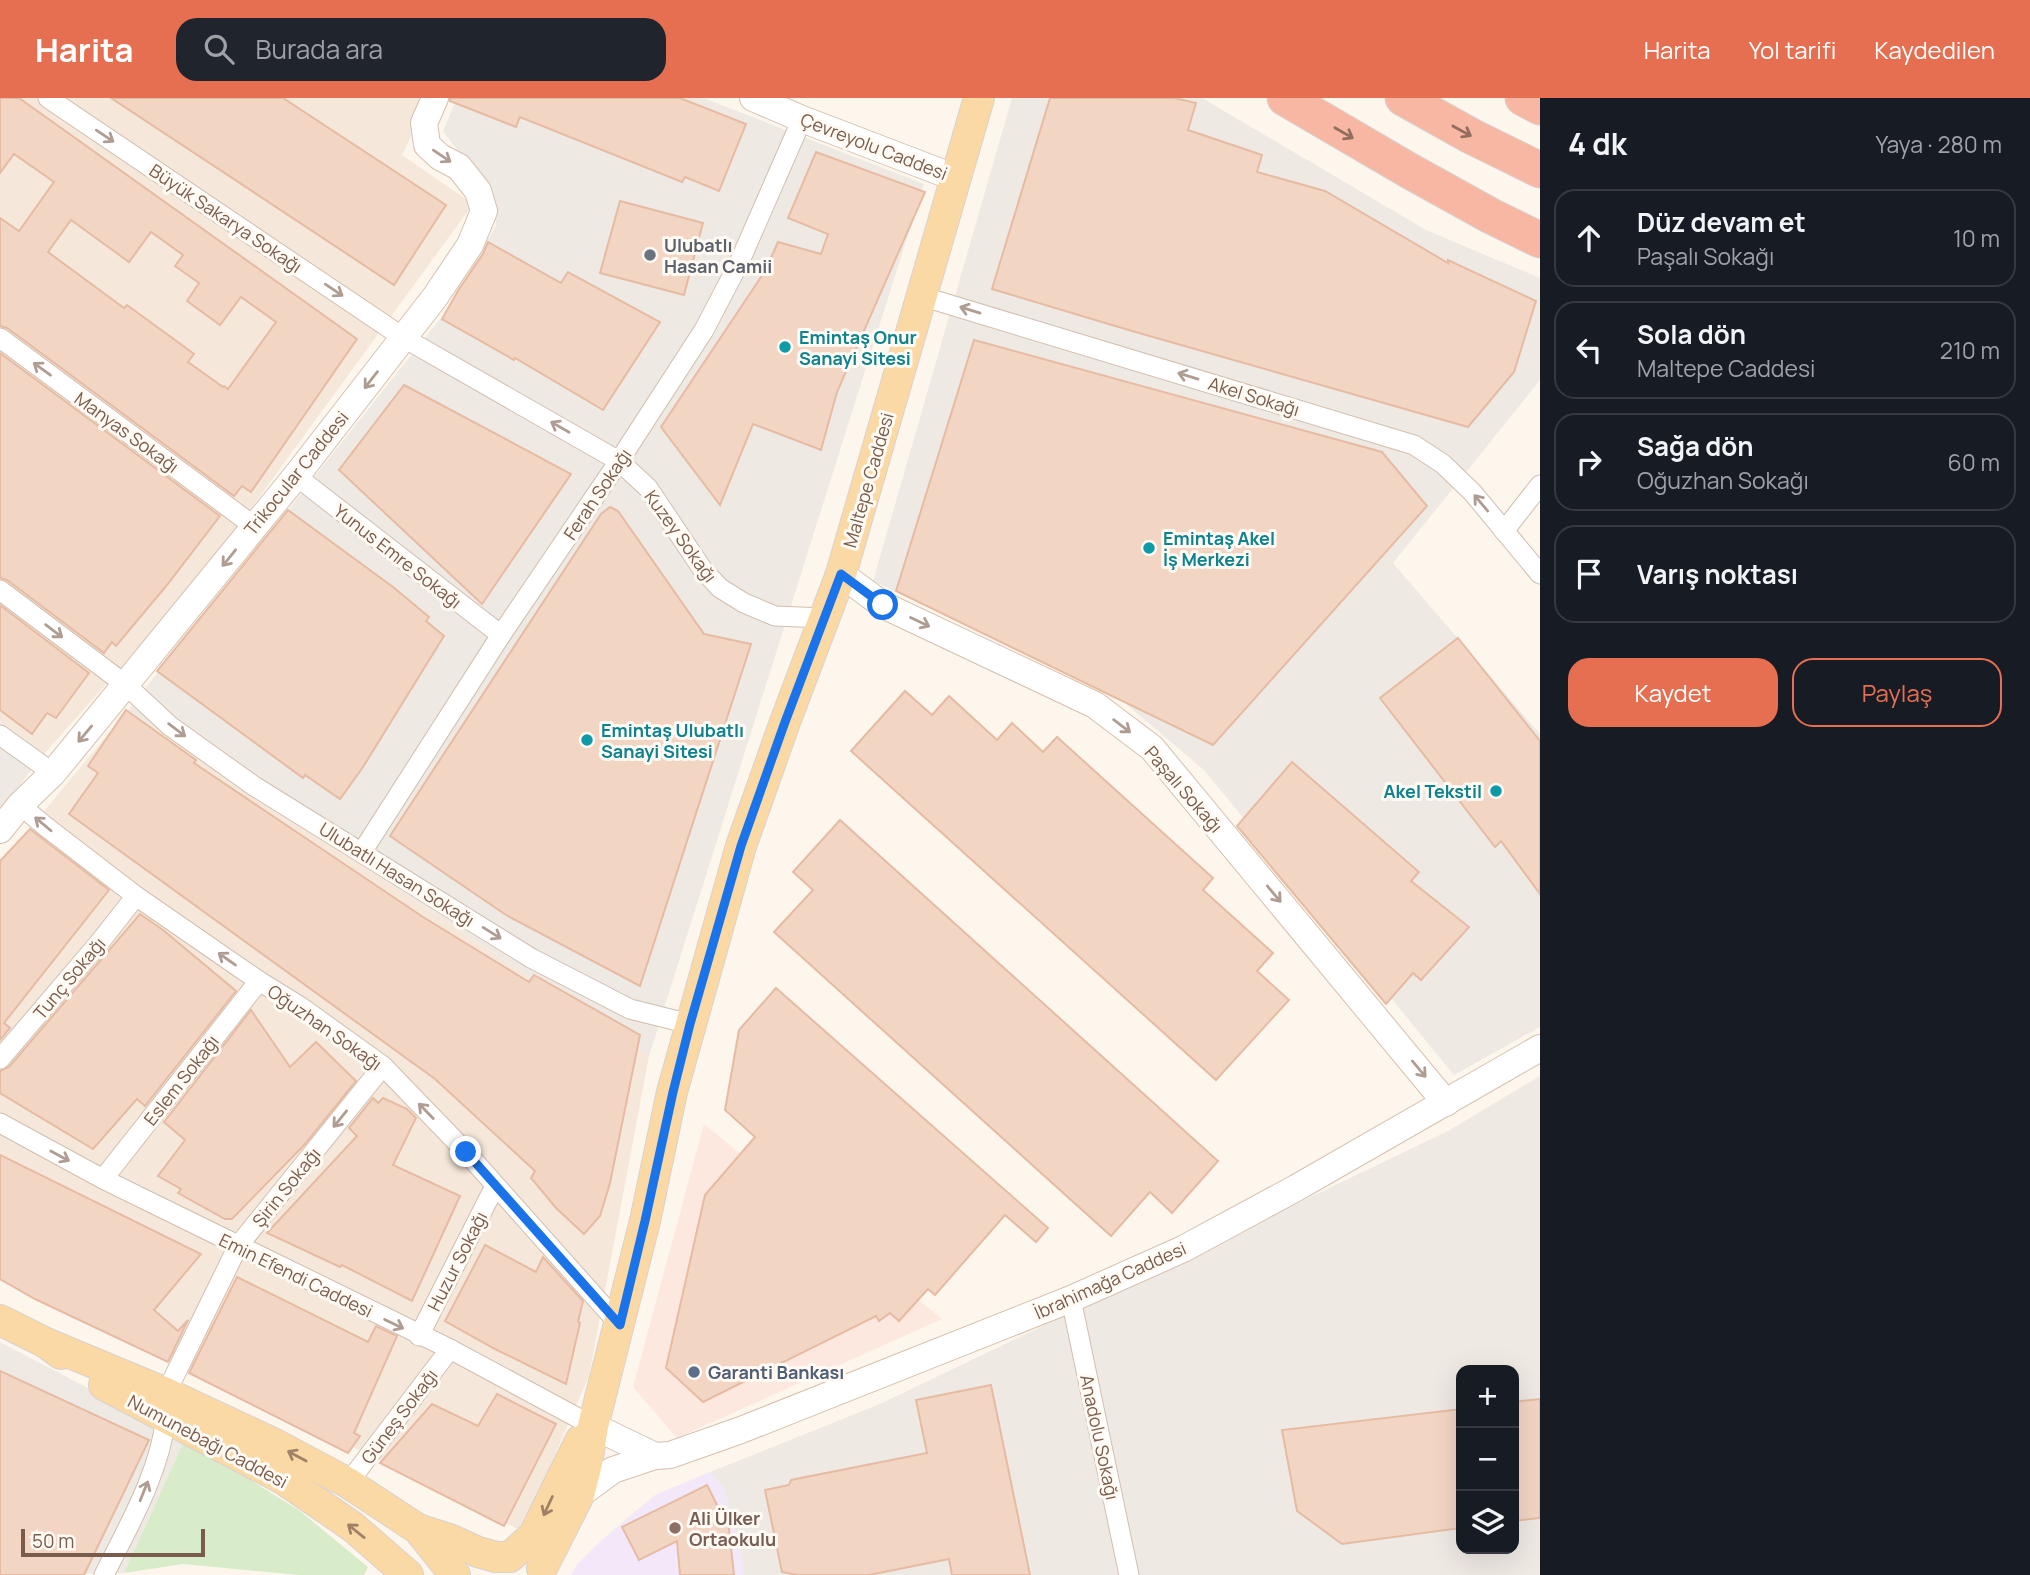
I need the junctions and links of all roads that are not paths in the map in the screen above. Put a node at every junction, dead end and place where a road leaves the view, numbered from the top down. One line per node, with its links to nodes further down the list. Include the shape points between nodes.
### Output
1 (48, 98): 13 (street, Büyük Sakarya Sokağı, one-way to 13)
2 (435, 98): 13 (street, Trikocular Caddesi, one-way to 13, via 424,123 427,145 459,167 478,191 484,211 470,245)
3 (753, 98): 7 (street, Çevreyolu Caddesi)
4 (979, 98): 9 (main road, Maltepe Caddesi)
5 (1285, 98): 10 (highway, one-way to 10)
6 (1403, 98): 8 (highway, one-way to 8)
7 (802, 119): 9 (street, Çevreyolu Caddesi); 14 (street, Ferah Sokağı, via 739,263 704,330)
8 (1537, 169)
9 (956, 178): 11 (main road, Maltepe Caddesi)
10 (1540, 240)
11 (921, 296): 18 (street, Akel Sokağı, one-way to 11, via 1443,464 1414,445); 19 (main road, Maltepe Caddesi)
12 (0, 338): 17 (street, Manyas Sokağı, one-way to 12)
13 (404, 338): 14 (street, Kuzey Sokağı, one-way to 13); 15 (street, Trikocular Caddesi, one-way to 15)
14 (619, 461): 22 (street, Kuzey Sokağı, via 648,488 720,588 775,616); 23 (street, Ferah Sokağı)
15 (296, 476): 17 (street, Trikocular Caddesi); 23 (street, Yunus Emre Sokağı)
16 (1540, 485): 18 (street)
17 (254, 526): 24 (street, Trikocular Caddesi, one-way to 24)
18 (1504, 531): 20 (street, Akel Sokağı)
19 (841, 574): 22 (main road, Maltepe Caddesi); 36 (street, Paşalı Sokağı, one-way to 36, via 883,605 1095,705 1152,748)
20 (1540, 574)
21 (0, 590): 24 (street, Ulubatlı Hasan Sokağı, one-way to 24)
22 (825, 618): 32 (main road, Maltepe Caddesi, via 741,846)
23 (501, 635): 29 (street, Ferah Sokağı)
24 (126, 685): 26 (street, Trikocular Caddesi, one-way to 26); 29 (street, Ulubatlı Hasan Sokağı, one-way to 29, via 170,726 254,786)
25 (0, 734): 26 (street)
26 (53, 774): 27 (street, Trikocular Caddesi)
27 (20, 804): 28 (street, Trikocular Caddesi); 30 (street, Oğuzhan Sokağı, one-way to 27)
28 (0, 830)
29 (362, 852): 32 (street, Ulubatlı Hasan Sokağı, one-way to 32, via 531,958 630,1009)
30 (136, 896): 31 (street, Oğuzhan Sokağı, one-way to 30); 34 (street, Tunç Sokağı)
31 (258, 981): 35 (street, Oğuzhan Sokağı); 38 (street, Eslem Sokağı)
32 (690, 1024): 43 (main road, Maltepe Caddesi)
33 (1540, 1048): 36 (street, İbrahimağa Caddesi)
34 (0, 1059)
35 (383, 1066): 39 (street, Oğuzhan Sokağı, one-way to 35); 40 (street, Şirin Sokağı, one-way to 40)
36 (1446, 1103): 41 (street, İbrahimağa Caddesi, via 1183,1249)
37 (0, 1123): 38 (street, Emin Efendi Caddesi, one-way to 38)
38 (103, 1179): 40 (street, Emin Efendi Caddesi)
39 (495, 1186): 43 (street, Oğuzhan Sokağı); 44 (street, Huzur Sokağı)
40 (239, 1246): 44 (street, Emin Efendi Caddesi, one-way to 44); 46 (street, Şirin Sokağı)
41 (1071, 1298): 48 (street, İbrahimağa Caddesi, via 741,1430); 56 (street, Anadolu Sokağı)
42 (0, 1320): 46 (main road, Numunebağı Caddesi, via 47,1343 82,1372)
43 (620, 1325): 47 (main road, Maltepe Caddesi)
44 (419, 1336): 45 (street, Emin Efendi Caddesi)
45 (450, 1349): 47 (street, Emin Efendi Caddesi); 49 (street, Güneş Sokağı)
46 (166, 1406): 49 (main road, one-way to 46, via 275,1444); 53 (street, Şirin Sokağı, one-way to 46, via 155,1464); 54 (main road, Numunebağı Caddesi, one-way to 46, via 353,1527 283,1479 207,1438)
47 (593, 1426): 48 (street); 50 (main road, Maltepe Caddesi); 51 (main road, one-way to 51, via 577,1444 534,1535 510,1557 478,1552)
48 (655, 1456): 50 (street, İbrahimağa Caddesi, via 613,1470)
49 (348, 1483): 51 (main road)
50 (579, 1495): 52 (main road, Maltepe Caddesi)
51 (418, 1529): 55 (main road)
52 (540, 1572)
53 (104, 1575)
54 (408, 1575)
55 (455, 1575)
56 (1129, 1575)

